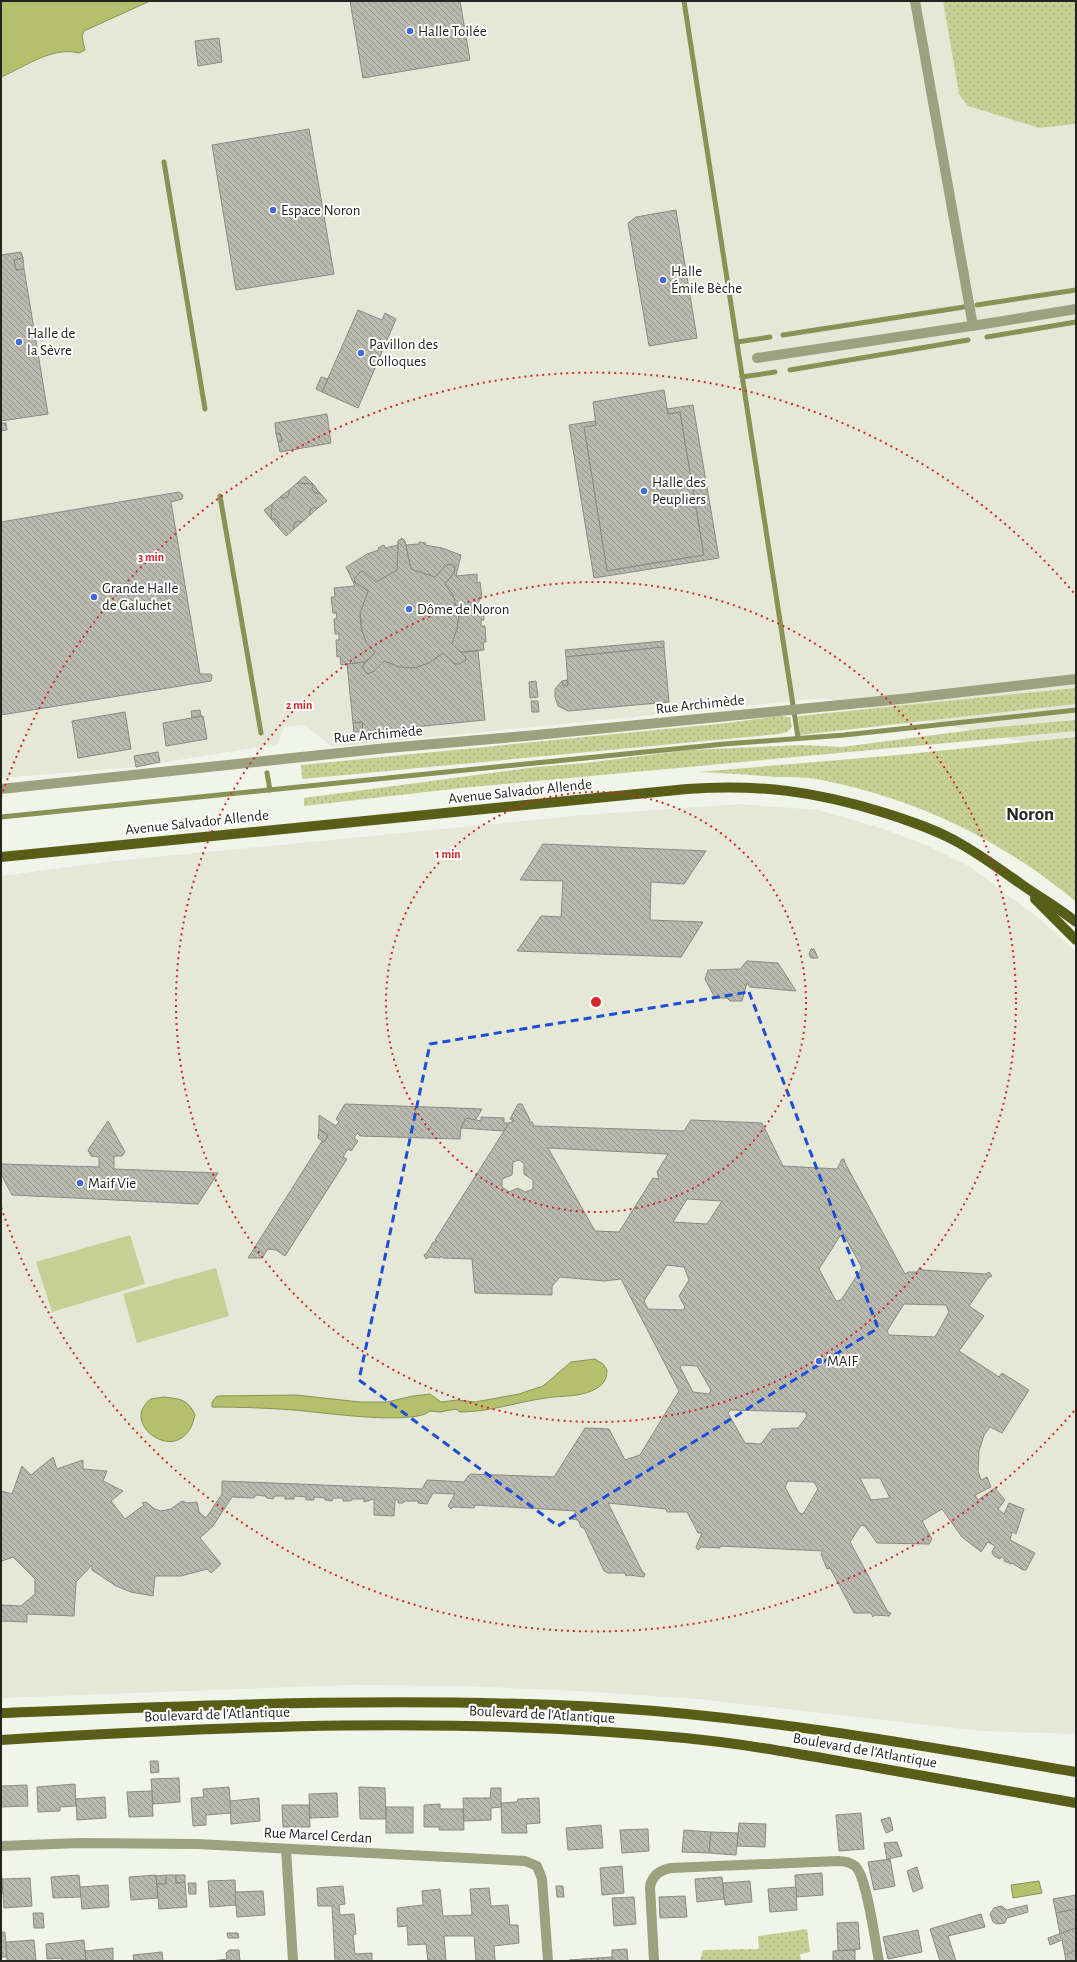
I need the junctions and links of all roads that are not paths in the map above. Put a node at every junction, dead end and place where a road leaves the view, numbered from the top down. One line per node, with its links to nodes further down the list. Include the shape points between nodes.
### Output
1 (915, 1): 3 (street)
2 (1076, 309): 3 (street)
3 (973, 326): 4 (street)
4 (757, 358)
5 (1076, 679): 6 (street, Rue Archimède, via 901,699 534,736 372,749)
6 (1, 789)
7 (1, 857): 8 (main road, Avenue Salvador Allende, via 687,789 750,787 822,796 898,817 959,843)
8 (1021, 884): 9 (main road, Avenue Salvador Allende); 10 (main road, Avenue Salvador Allende)
9 (1076, 922)
10 (1076, 940)
11 (1, 1713): 13 (main road, Boulevard de l'Atlantique, via 286,1702 474,1703 616,1708 782,1725 912,1743)
12 (1, 1740): 14 (main road, Boulevard de l'Atlantique, via 285,1726 551,1728 687,1738 780,1750)
13 (1076, 1772)
14 (1076, 1803)
15 (1, 1846): 16 (street, Rue Marcel Cerdan, via 80,1843 197,1844)
16 (286, 1849): 17 (street); 18 (street, Rue Marcel Cerdan, via 531,1863 537,1866 542,1879)
17 (293, 1961)
18 (548, 1961)
19 (654, 1961): 20 (street, via 650,1887 658,1872 671,1868 838,1861 855,1865 863,1879)
20 (880, 1961)

